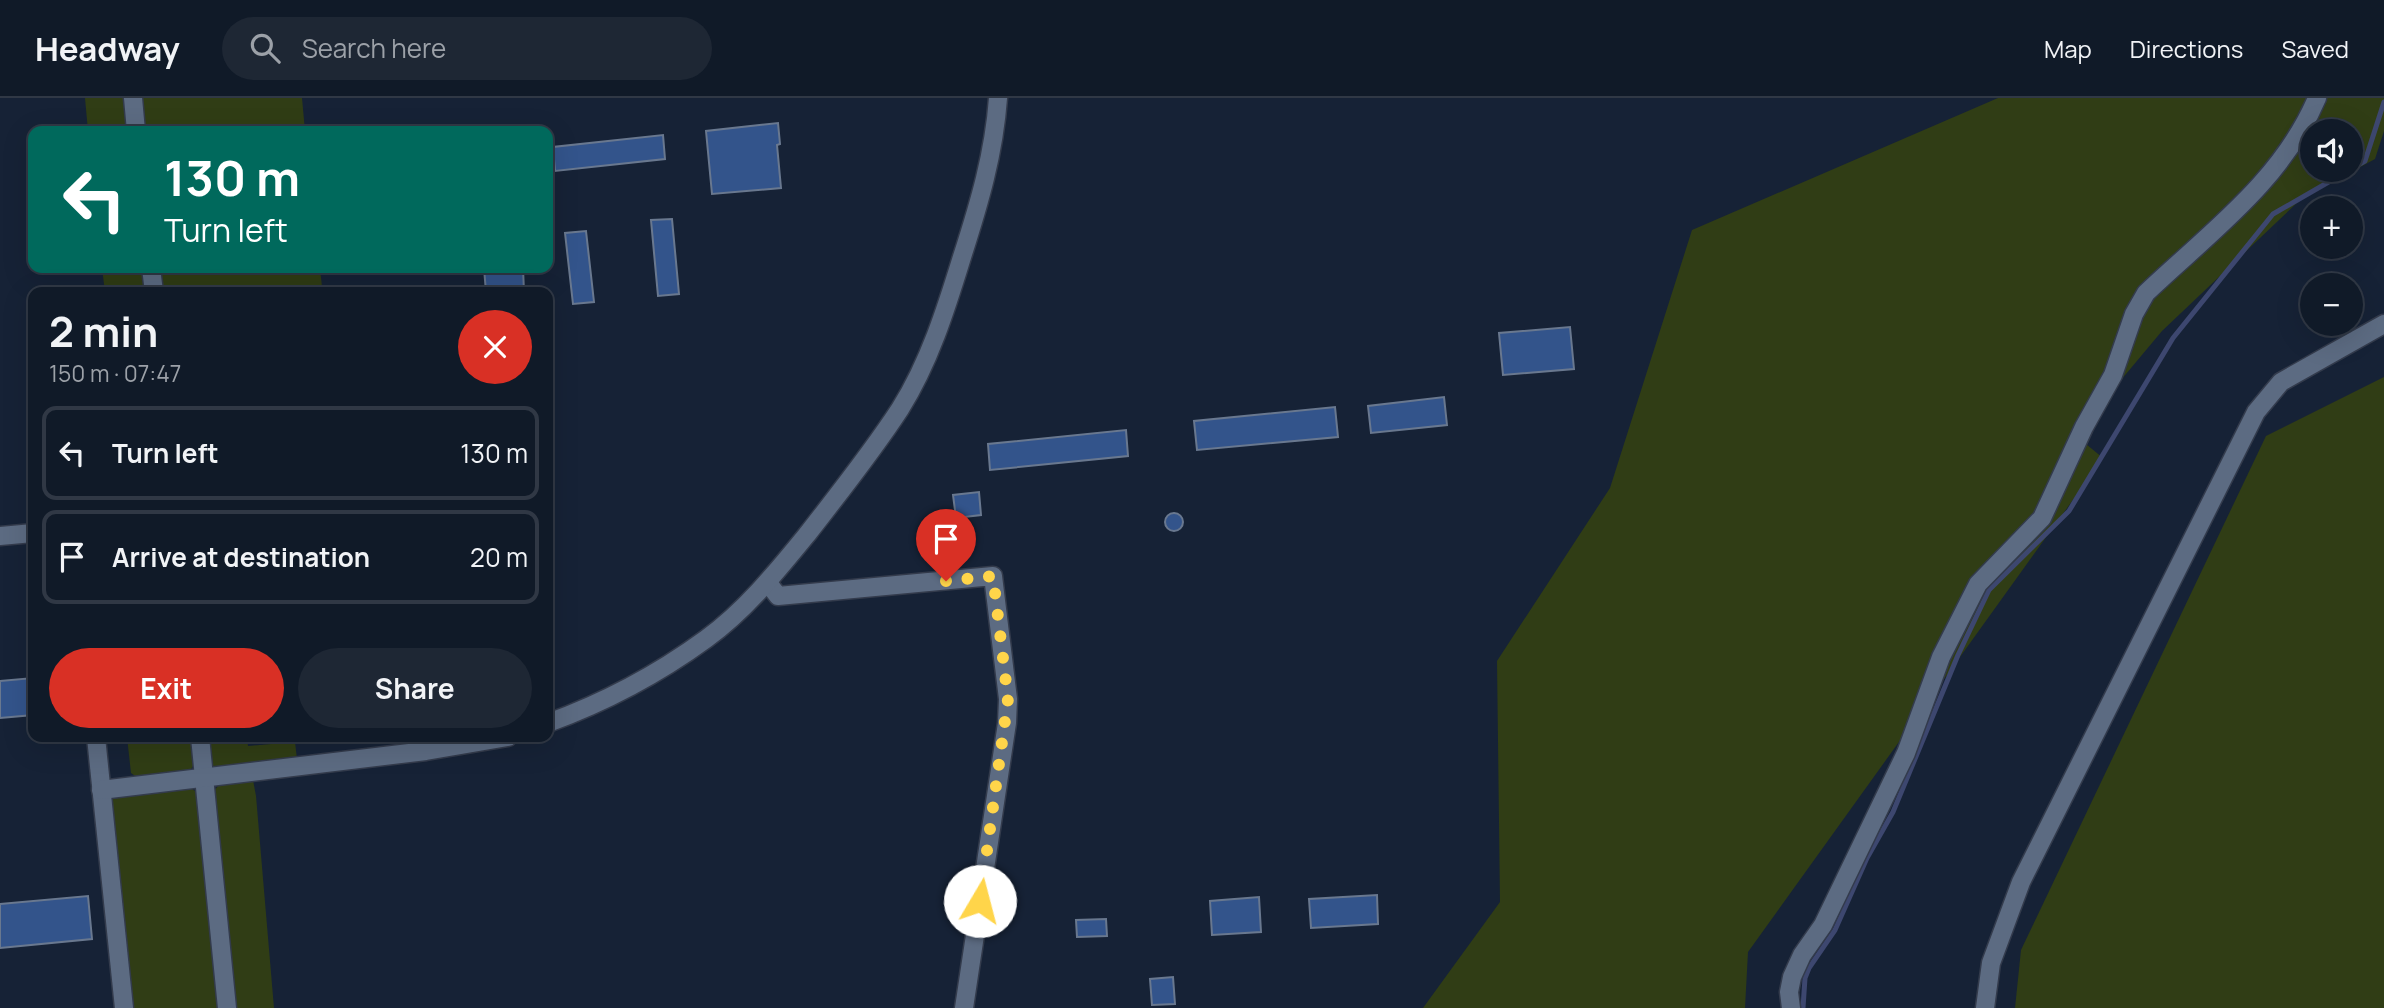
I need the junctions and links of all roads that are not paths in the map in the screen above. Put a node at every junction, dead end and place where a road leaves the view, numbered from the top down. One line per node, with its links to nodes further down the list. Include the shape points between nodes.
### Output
1 (133, 98): 4 (street)
2 (998, 98): 8 (street, via 995,141 984,186 931,347 901,407)
3 (2317, 98): 18 (street, via 2307,122 2276,168 2138,305 2113,374 2042,518 1978,584 1941,657 1906,753 1823,925 1792,977)
4 (136, 126)
5 (2384, 324): 19 (street, via 2281,382 2256,412 2021,882 1991,963)
6 (28, 533): 7 (street)
7 (0, 536)
8 (768, 583): 9 (street, via 696,645 638,682); 17 (street, via 778,596 993,576 1007,723)
9 (553, 721)
10 (97, 742): 14 (street)
11 (200, 742): 13 (street)
12 (479, 742): 13 (street)
13 (204, 778): 14 (street); 16 (street)
14 (102, 790): 15 (street)
15 (124, 1008)
16 (227, 1008)
17 (964, 1008)
18 (1791, 1008)
19 (1985, 1008)

